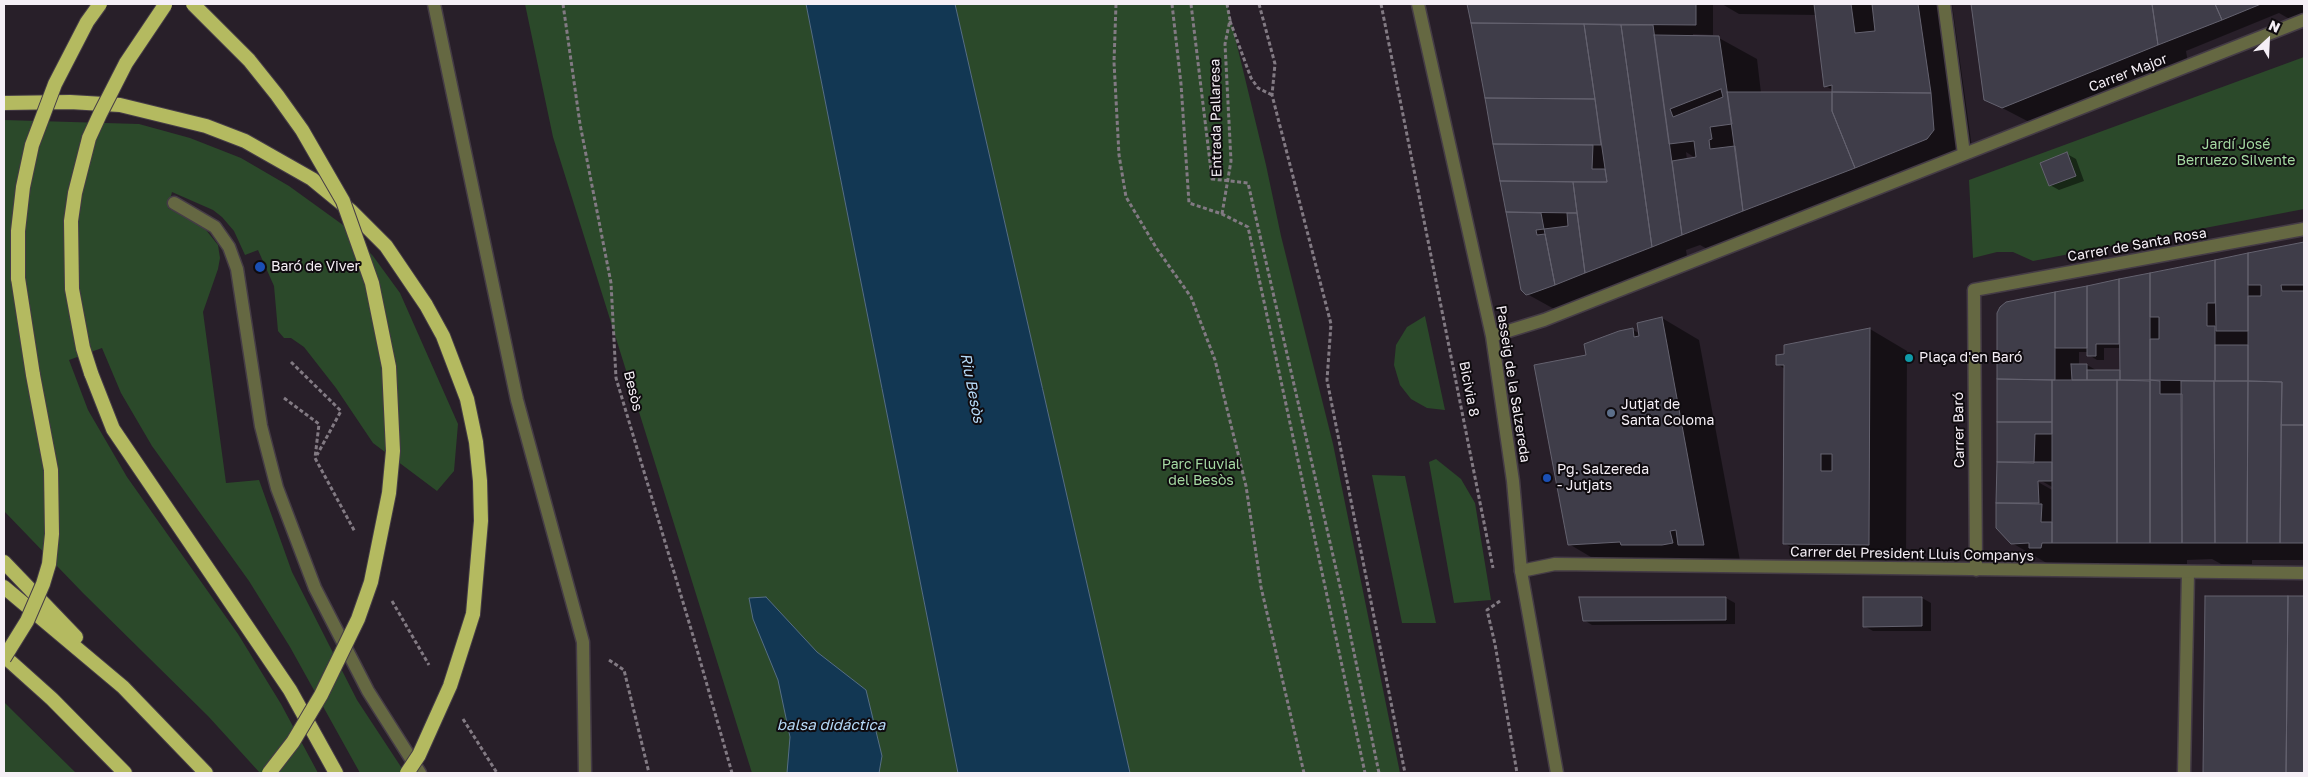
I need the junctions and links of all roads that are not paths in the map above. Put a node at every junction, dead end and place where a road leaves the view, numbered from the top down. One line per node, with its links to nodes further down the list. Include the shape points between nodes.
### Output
1 (100, 4): 20 (highway, bridge, via 87,22 55,84 32,146 18,231 18,278 51,470 52,534 43,584 27,621)
2 (166, 4): 25 (highway, bridge, via 126,63 100,114 89,138 75,192 71,221 72,289 83,348 113,429 290,690)
3 (193, 4): 24 (highway, bridge, via 249,60 277,94 302,130 342,201 372,283 389,367 393,451 390,493 371,582 345,649 322,695)
4 (434, 4): 28 (street, via 517,400 582,642)
5 (1418, 4): 13 (street, Passeig de la Salzereda)
6 (1944, 4): 9 (street)
7 (2304, 20): 9 (street, Carrer Major)
8 (4, 103): 26 (highway, bridge, via 120,105 206,126 245,141 312,179 351,210 386,246 426,305 443,336 467,399 480,481 480,530 472,614 450,686 419,755)
9 (1964, 154): 13 (street, via 1539,322)
10 (174, 203): 27 (street, via 215,227 228,247 237,269 261,426 278,488 315,588 368,691)
11 (2304, 229): 12 (street, Carrer de Santa Rosa)
12 (1974, 290): 15 (street, Carrer Baró)
13 (1492, 336): 16 (street, Passeig de la Salzereda, via 1513,481)
14 (4, 562): 21 (highway)
15 (1976, 570): 16 (street, Carrer del President Lluis Companys, via 1555,564); 17 (street, Carrer del President Lluis Companys)
16 (1521, 571): 29 (street, Passeig de la Salzereda)
17 (2188, 572): 18 (street, Carrer del President Lluis Companys); 30 (street)
18 (2304, 572)
19 (4, 587): 21 (highway)
20 (4, 657): 22 (highway, via 52,699)
21 (123, 687): 23 (highway)
22 (125, 773)
23 (206, 773)
24 (269, 773)
25 (336, 773)
26 (407, 773)
27 (420, 773)
28 (585, 773)
29 (1557, 773)
30 (2184, 773)

